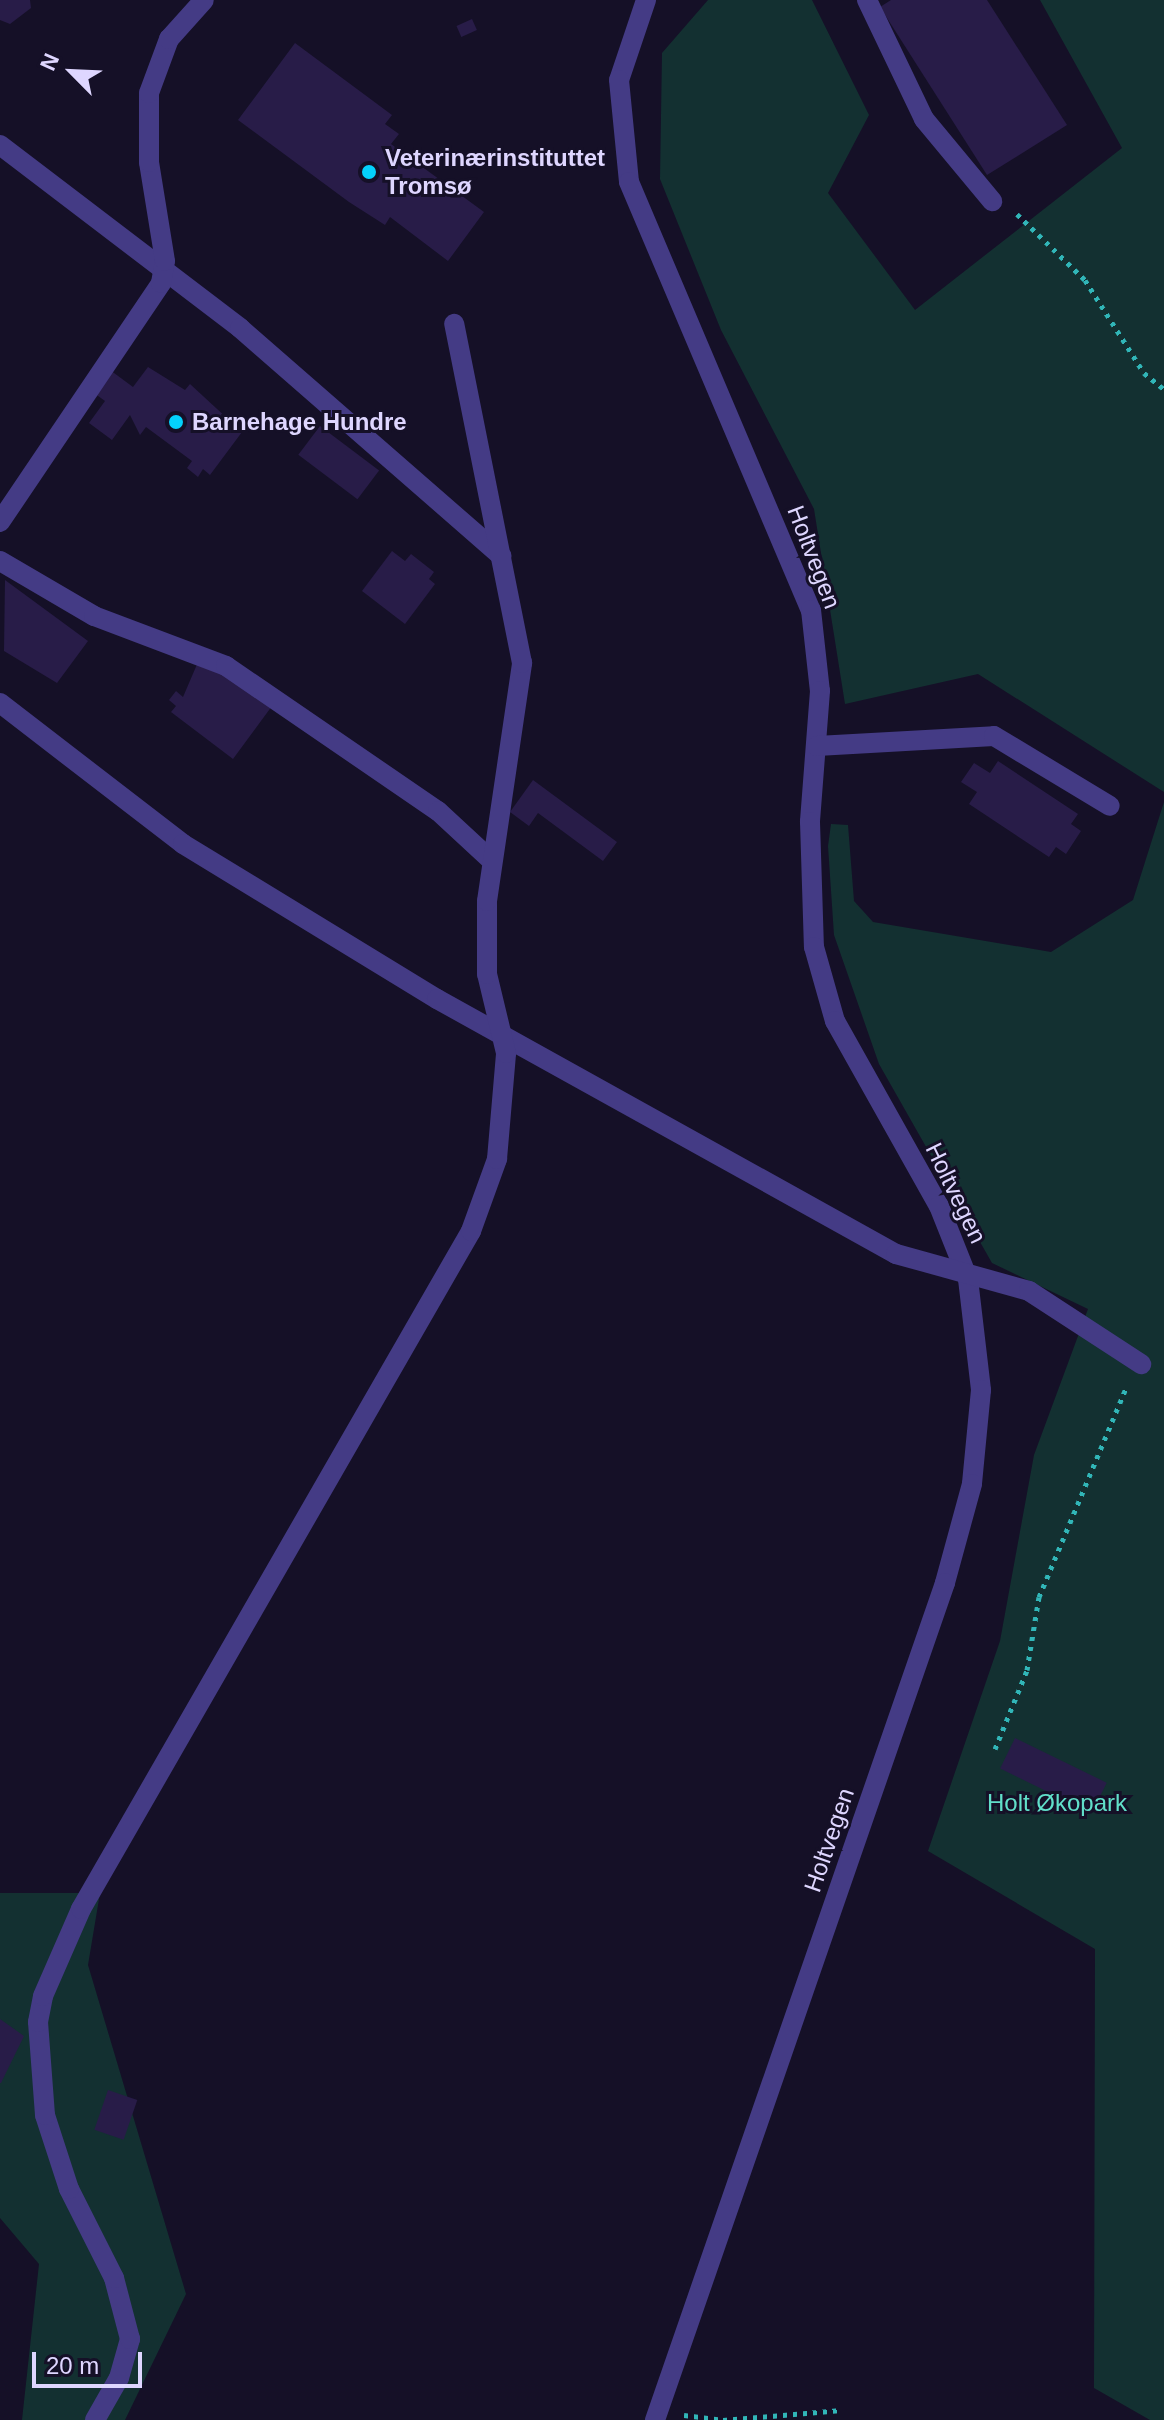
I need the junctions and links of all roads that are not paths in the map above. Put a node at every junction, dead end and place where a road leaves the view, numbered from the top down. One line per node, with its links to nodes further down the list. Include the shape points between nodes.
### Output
1 (204, 0): 6 (street, via 169,39 149,93)
2 (646, 0): 12 (street, Holtvegen, via 619,80 626,170 811,610 820,691)
3 (867, 0): 5 (street, via 924,119)
4 (0, 145): 6 (street)
5 (992, 201)
6 (164, 267): 8 (street, via 161,283); 9 (street)
7 (454, 324): 9 (street)
8 (0, 522)
9 (501, 556): 14 (street, via 523,685)
10 (0, 561): 14 (street, via 94,616 226,666 438,811)
11 (0, 703): 15 (street, via 183,844)
12 (817, 746): 13 (street, via 994,736); 16 (street, Holtvegen, via 809,910 824,989 857,1068 939,1206)
13 (1110, 806)
14 (492, 861): 15 (street, via 487,974)
15 (500, 1031): 16 (street, via 896,1254); 19 (street, via 502,1125 471,1231 81,1909 43,1996 38,2049 45,2115 67,2183 114,2278 130,2339 119,2378)
16 (968, 1279): 17 (street, via 1029,1291); 18 (street, Holtvegen, via 981,1412 954,1552)
17 (1141, 1364)
18 (658, 2415)
19 (95, 2420)

